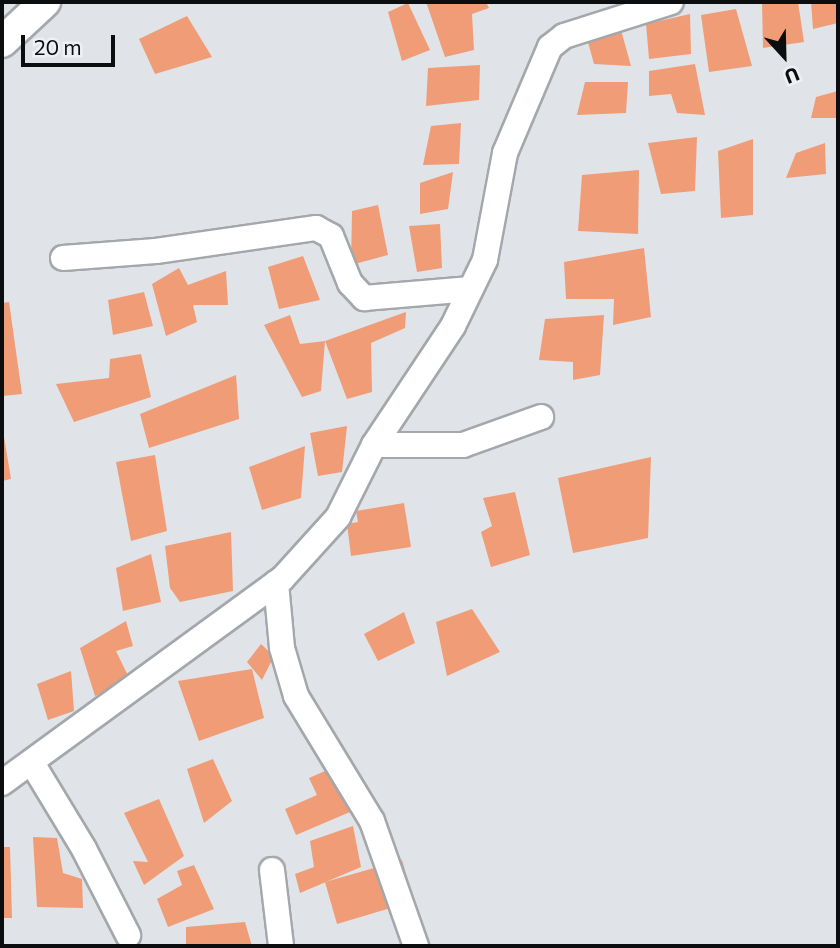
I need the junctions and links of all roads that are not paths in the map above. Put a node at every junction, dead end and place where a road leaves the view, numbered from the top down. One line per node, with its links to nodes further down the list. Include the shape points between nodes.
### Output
1 (44, 2): 3 (street)
2 (671, 2): 5 (street, via 564,36 550,47 505,153 485,260)
3 (2, 42)
4 (63, 258): 5 (street, via 321,228 331,236 350,283 364,298)
5 (471, 289): 7 (street, via 453,326)
6 (541, 417): 7 (street, via 463,444)
7 (374, 445): 8 (street, via 338,517)
8 (276, 583): 9 (street); 14 (street, via 282,648 292,687 372,821)
9 (32, 763): 10 (street); 12 (street)
10 (2, 783)
11 (272, 870): 13 (street)
12 (128, 935)
13 (281, 946)
14 (416, 946)

